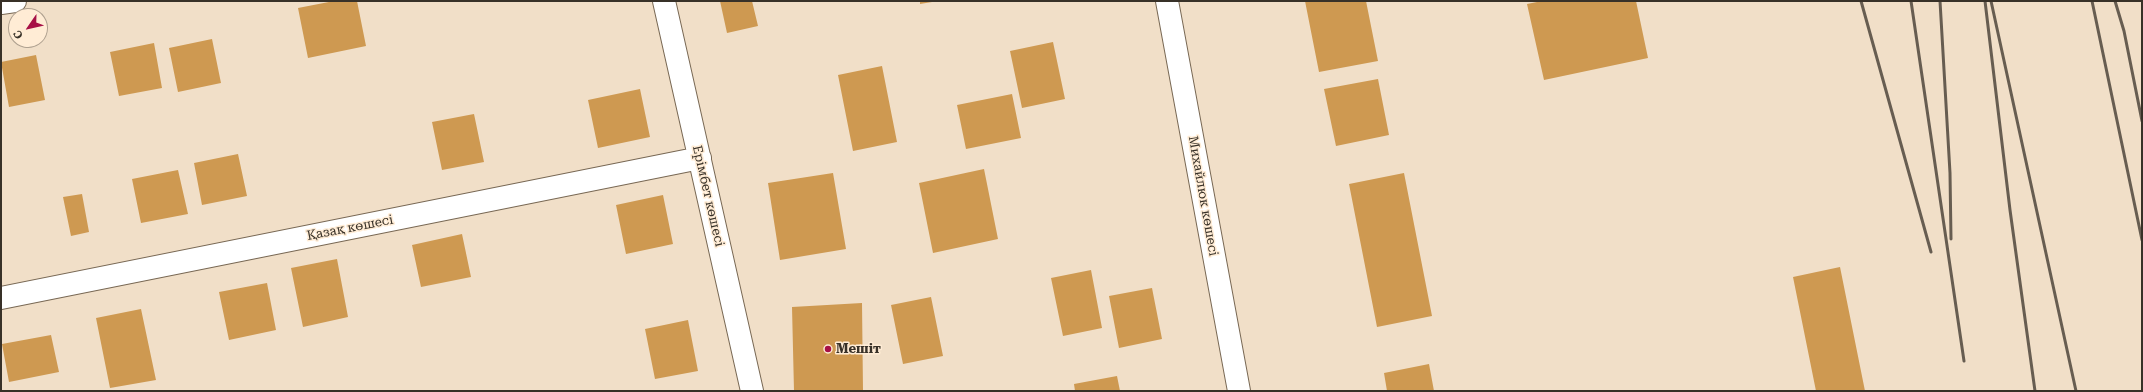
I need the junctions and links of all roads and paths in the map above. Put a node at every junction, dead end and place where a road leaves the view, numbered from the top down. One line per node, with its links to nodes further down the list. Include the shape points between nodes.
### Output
1 (15, 1): 4 (street)
2 (664, 1): 5 (street, Ерімбет көшесі)
3 (1167, 1): 8 (street, Михайлюк көшесі)
4 (1, 3)
5 (700, 158): 6 (street, Қазақ көшесі); 7 (street, Ерімбет көшесі)
6 (1, 298)
7 (752, 391)
8 (1239, 391)

